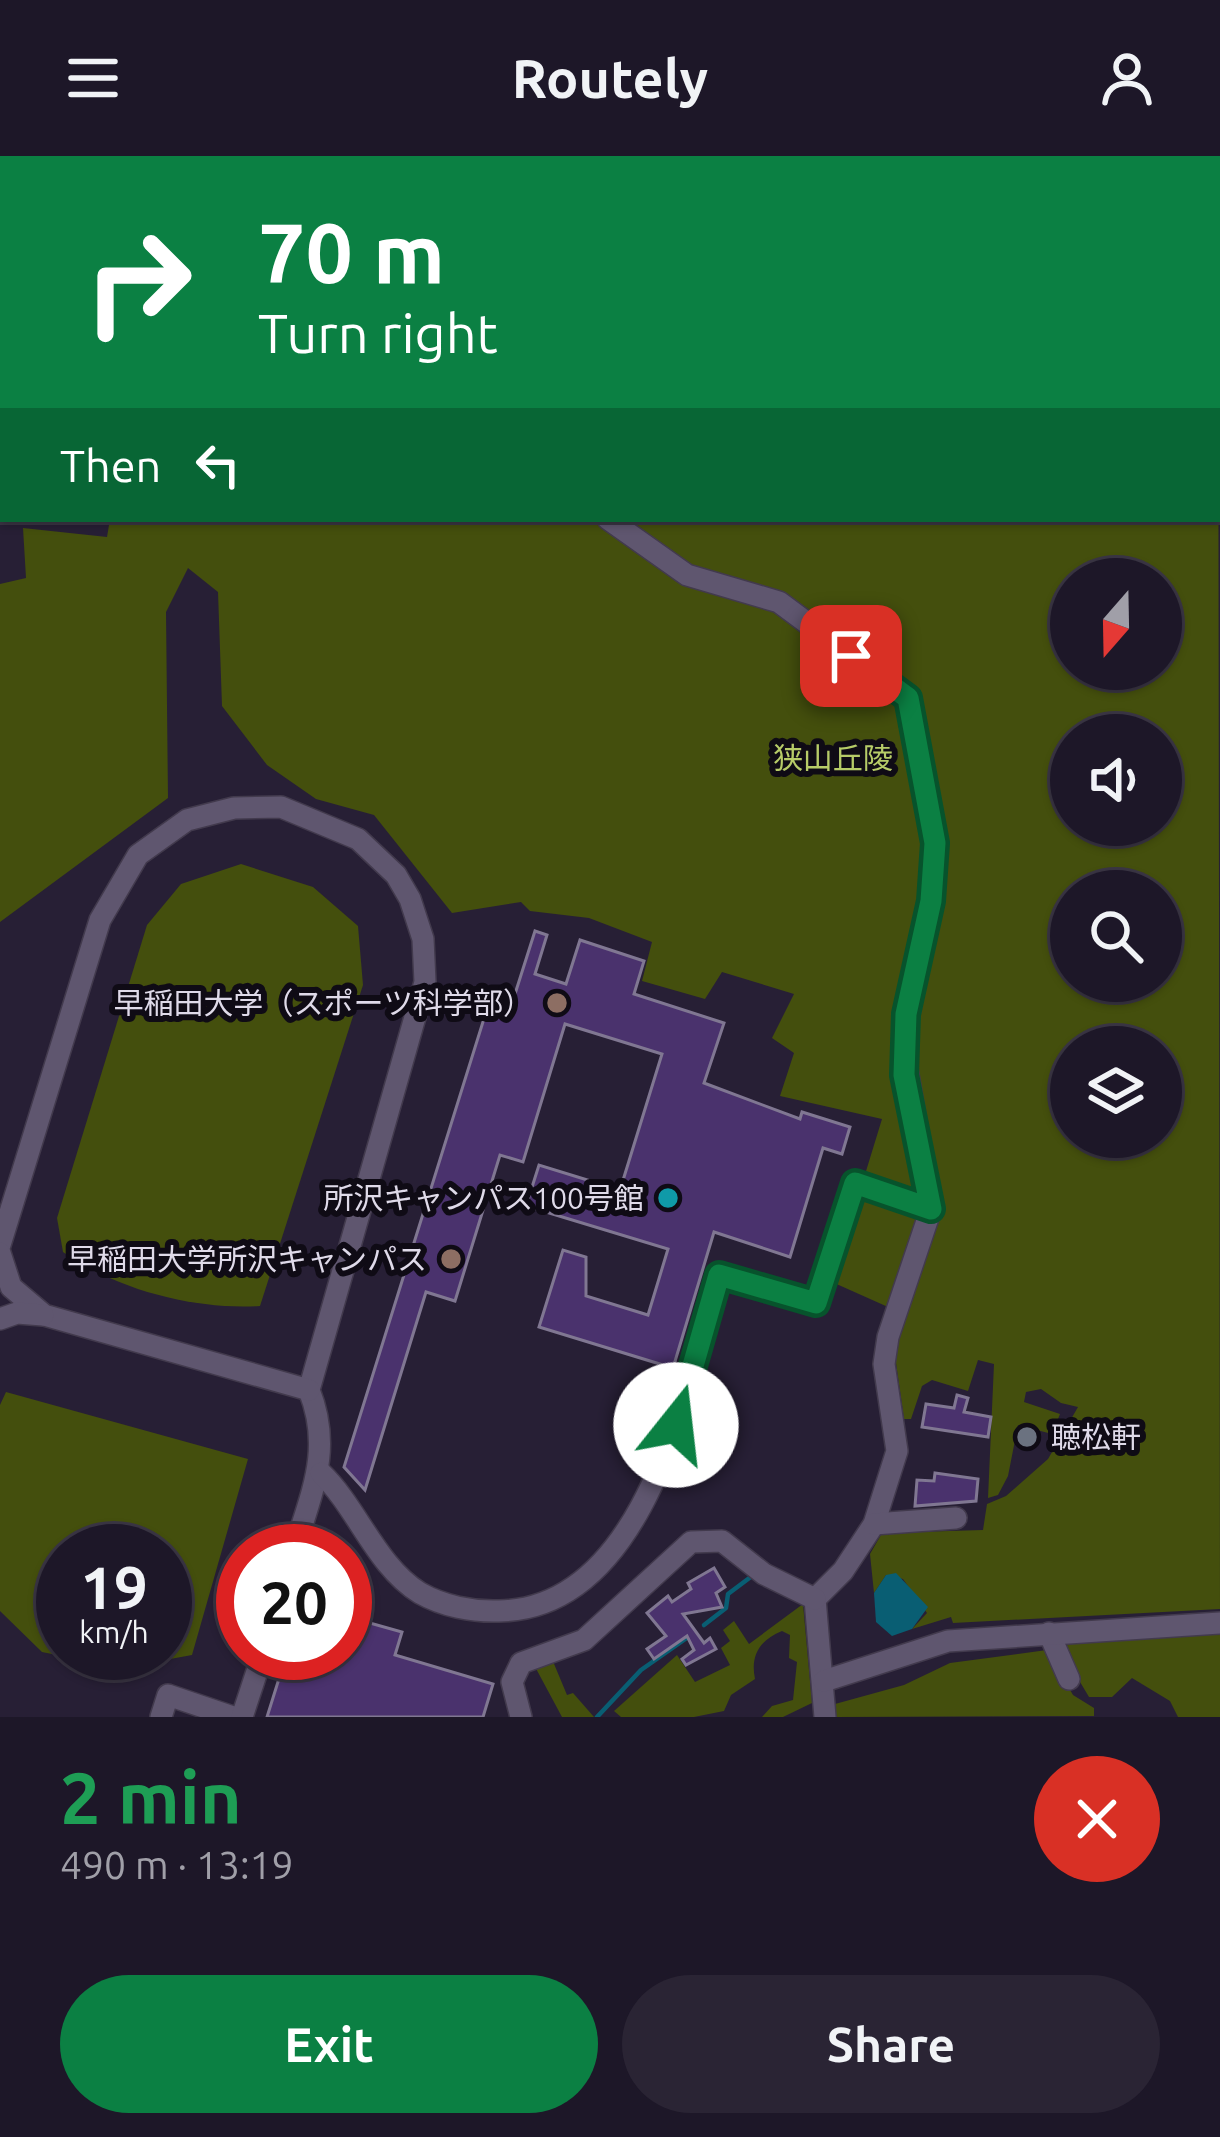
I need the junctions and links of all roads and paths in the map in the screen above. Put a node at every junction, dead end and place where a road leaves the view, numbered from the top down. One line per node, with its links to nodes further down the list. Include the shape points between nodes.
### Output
1 (612, 522): 2 (street, via 687,575 779,602 899,687 935,843 906,1014 904,1075)
2 (931, 1209): 7 (street, via 855,1183 816,1303 719,1275 676,1425 645,1496 599,1566 552,1604 473,1610 418,1592); 10 (street, via 888,1337 896,1451)
3 (0, 1249): 4 (street, via 11,1287); 6 (street, via 100,920 138,855 187,820 234,808 281,807 345,830 377,854 410,899 425,982)
4 (44, 1315): 5 (street); 6 (street)
5 (0, 1319)
6 (309, 1390): 7 (street)
7 (321, 1473): 9 (street)
8 (956, 1518): 10 (street)
9 (303, 1524)
10 (874, 1524): 11 (street)
11 (814, 1599): 16 (street); 19 (street, via 752,1567 722,1540 691,1542 584,1640 521,1663 512,1682)
12 (1220, 1623): 13 (street)
13 (1049, 1633): 14 (street); 16 (street, via 948,1641)
14 (1069, 1679)
15 (252, 1680): 18 (street)
16 (824, 1681): 20 (street)
17 (161, 1717): 18 (street, via 168,1695)
18 (237, 1717)
19 (521, 1717)
20 (825, 1717)

